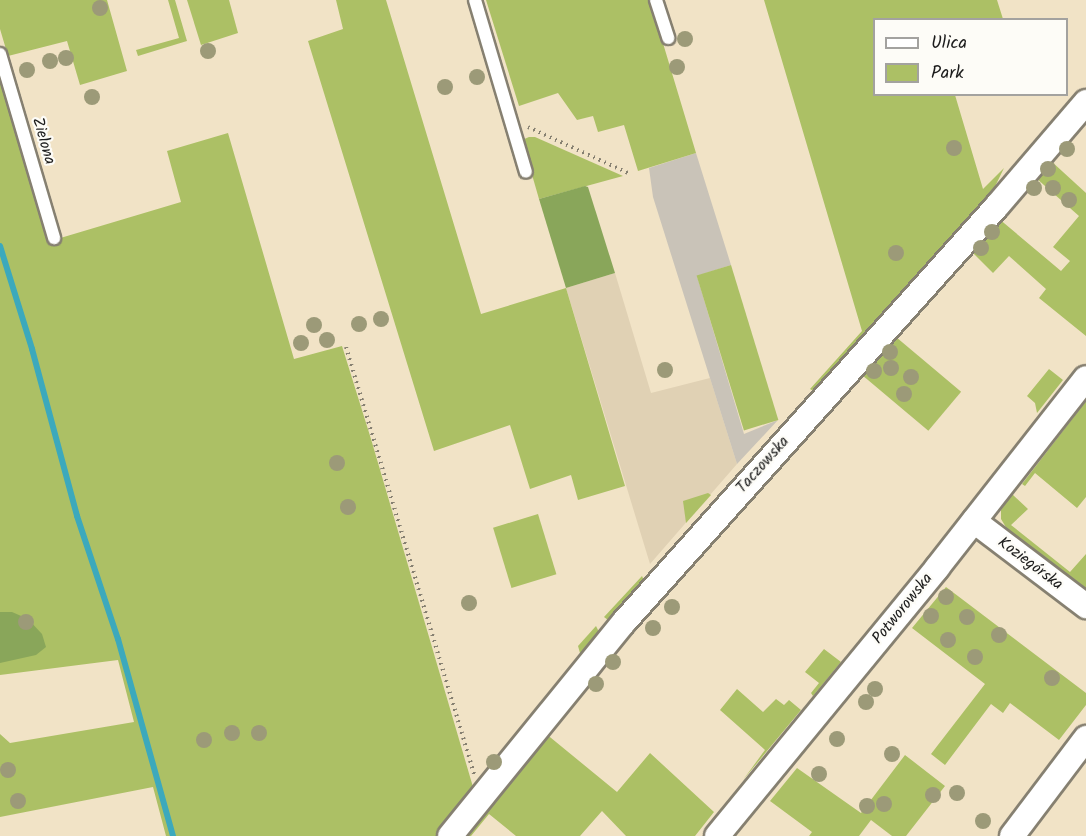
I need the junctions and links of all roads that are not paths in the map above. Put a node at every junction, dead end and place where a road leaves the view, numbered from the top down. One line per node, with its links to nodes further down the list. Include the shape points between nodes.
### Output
1 (475, 0): 6 (lane)
2 (656, 0): 3 (lane)
3 (668, 38)
4 (0, 54): 7 (lane, Zielona)
5 (1086, 102): 12 (street, Taczowska, via 624,622)
6 (526, 171)
7 (54, 238)
8 (1086, 378): 9 (street, Potworowska)
9 (974, 521): 10 (street, Koziegórska); 13 (street, Potworowska)
10 (1086, 606)
11 (1086, 738): 14 (street)
12 (450, 836)
13 (717, 836)
14 (1012, 836)

